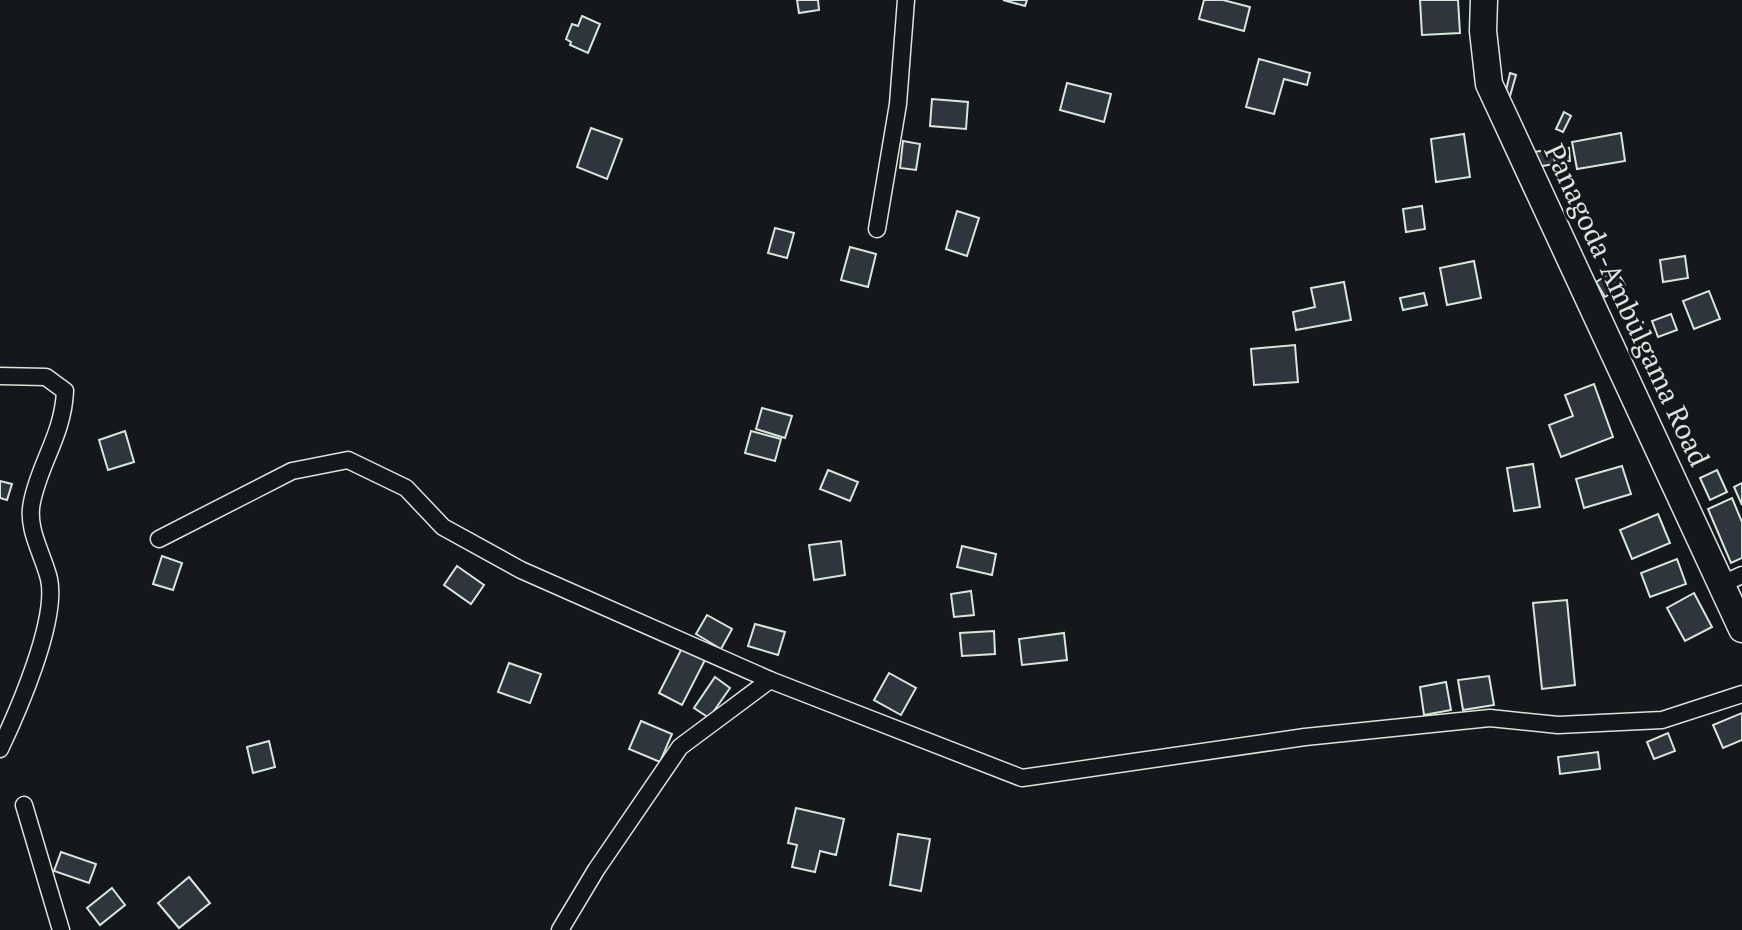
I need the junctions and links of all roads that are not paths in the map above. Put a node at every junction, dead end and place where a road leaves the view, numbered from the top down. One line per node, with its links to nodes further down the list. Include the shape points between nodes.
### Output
1 (906, 0): 3 (street, via 898,104)
2 (1484, 0): 6 (main road, Panagoda-Ambulgama Road, via 1489,84)
3 (877, 229)
4 (0, 376): 10 (street, via 46,377 65,391 64,418 31,503 33,536 50,581 48,612 23,701)
5 (159, 539): 8 (street, via 292,471 348,460 406,488 443,527 521,570)
6 (1731, 580): 7 (main road, Panagoda-Ambulgama Road)
7 (1742, 629)
8 (770, 680): 9 (street, via 1022,778 1305,737 1490,718 1558,725 1662,720); 13 (street, via 680,747)
9 (1742, 694)
10 (0, 749)
11 (24, 805): 12 (street)
12 (61, 930)
13 (560, 930)

